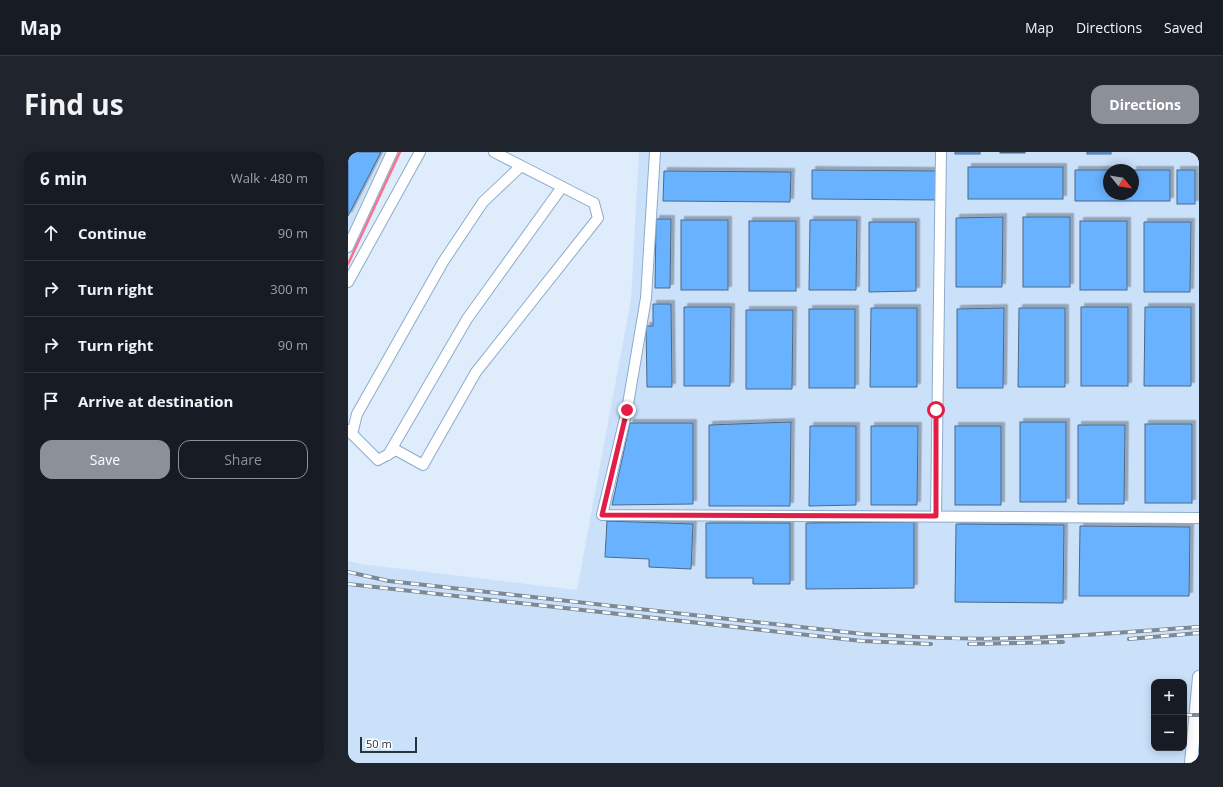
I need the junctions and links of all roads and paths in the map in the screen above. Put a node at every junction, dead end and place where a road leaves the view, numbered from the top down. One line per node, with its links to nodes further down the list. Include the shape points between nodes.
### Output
1 (392, 152): 8 (street)
2 (420, 152): 9 (street)
3 (494, 152): 6 (street)
4 (655, 152): 12 (street, via 646,298 627,410 602,515)
5 (941, 152): 12 (street)
6 (521, 166): 7 (street); 10 (street, via 484,202 443,262 357,414)
7 (562, 187): 11 (street, via 467,320); 11 (street, via 594,204 598,218 476,372 423,465 396,450)
8 (348, 247)
9 (348, 282)
10 (350, 432): 11 (street, via 378,460)
11 (388, 455)
12 (936, 516): 13 (street)
13 (1199, 518)
14 (1199, 677): 15 (main road)
15 (1191, 763)

